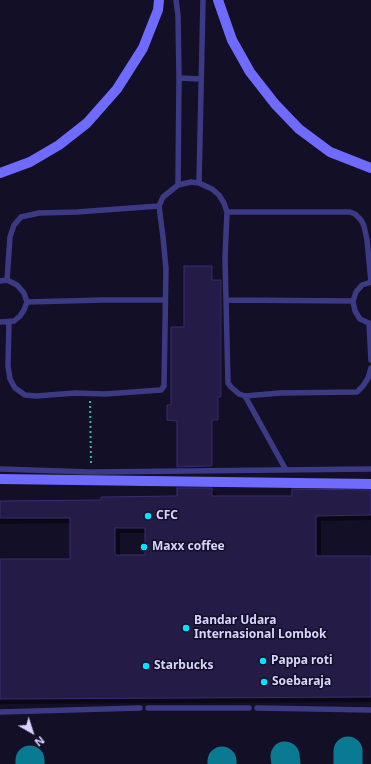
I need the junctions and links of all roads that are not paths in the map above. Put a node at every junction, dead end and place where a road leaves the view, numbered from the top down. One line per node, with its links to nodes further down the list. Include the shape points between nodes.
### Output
1 (159, 0): 8 (street, via 158,10 143,48 117,89 87,123 30,162)
2 (176, 0): 5 (lane)
3 (203, 0): 6 (lane)
4 (218, 0): 7 (street, via 232,40 250,72 274,104 299,130 330,152)
5 (179, 78): 6 (lane); 10 (lane)
6 (201, 79): 9 (lane)
7 (371, 168)
8 (0, 173)
9 (199, 182): 10 (lane); 12 (lane, via 219,195)
10 (178, 185): 11 (lane, via 163,197)
11 (159, 206): 13 (lane, via 40,212 21,217 14,225 10,237); 16 (lane, via 165,256)
12 (227, 212): 15 (lane, via 355,214 364,226); 17 (lane)
13 (7, 280): 14 (lane); 19 (lane, via 17,285)
14 (0, 281)
15 (371, 282): 18 (lane, via 362,285)
16 (166, 300): 19 (lane); 21 (lane, via 163,389 160,391 25,395 15,388 10,379)
17 (226, 300): 18 (lane); 25 (lane, via 228,383)
18 (353, 301): 22 (lane, via 360,319)
19 (27, 302): 21 (lane, via 20,316)
20 (0, 322): 21 (lane)
21 (9, 322)
22 (370, 324): 23 (lane)
23 (371, 360)
24 (371, 368): 25 (lane, via 368,378 357,392)
25 (244, 396): 28 (lane)
26 (0, 469): 28 (lane, via 91,472)
27 (371, 469): 28 (lane)
28 (286, 470)
29 (0, 479): 30 (street)
30 (371, 484)
31 (140, 708): 36 (lane)
32 (148, 708): 33 (lane)
33 (249, 708)
34 (257, 708): 35 (lane)
35 (371, 710)
36 (0, 712)

